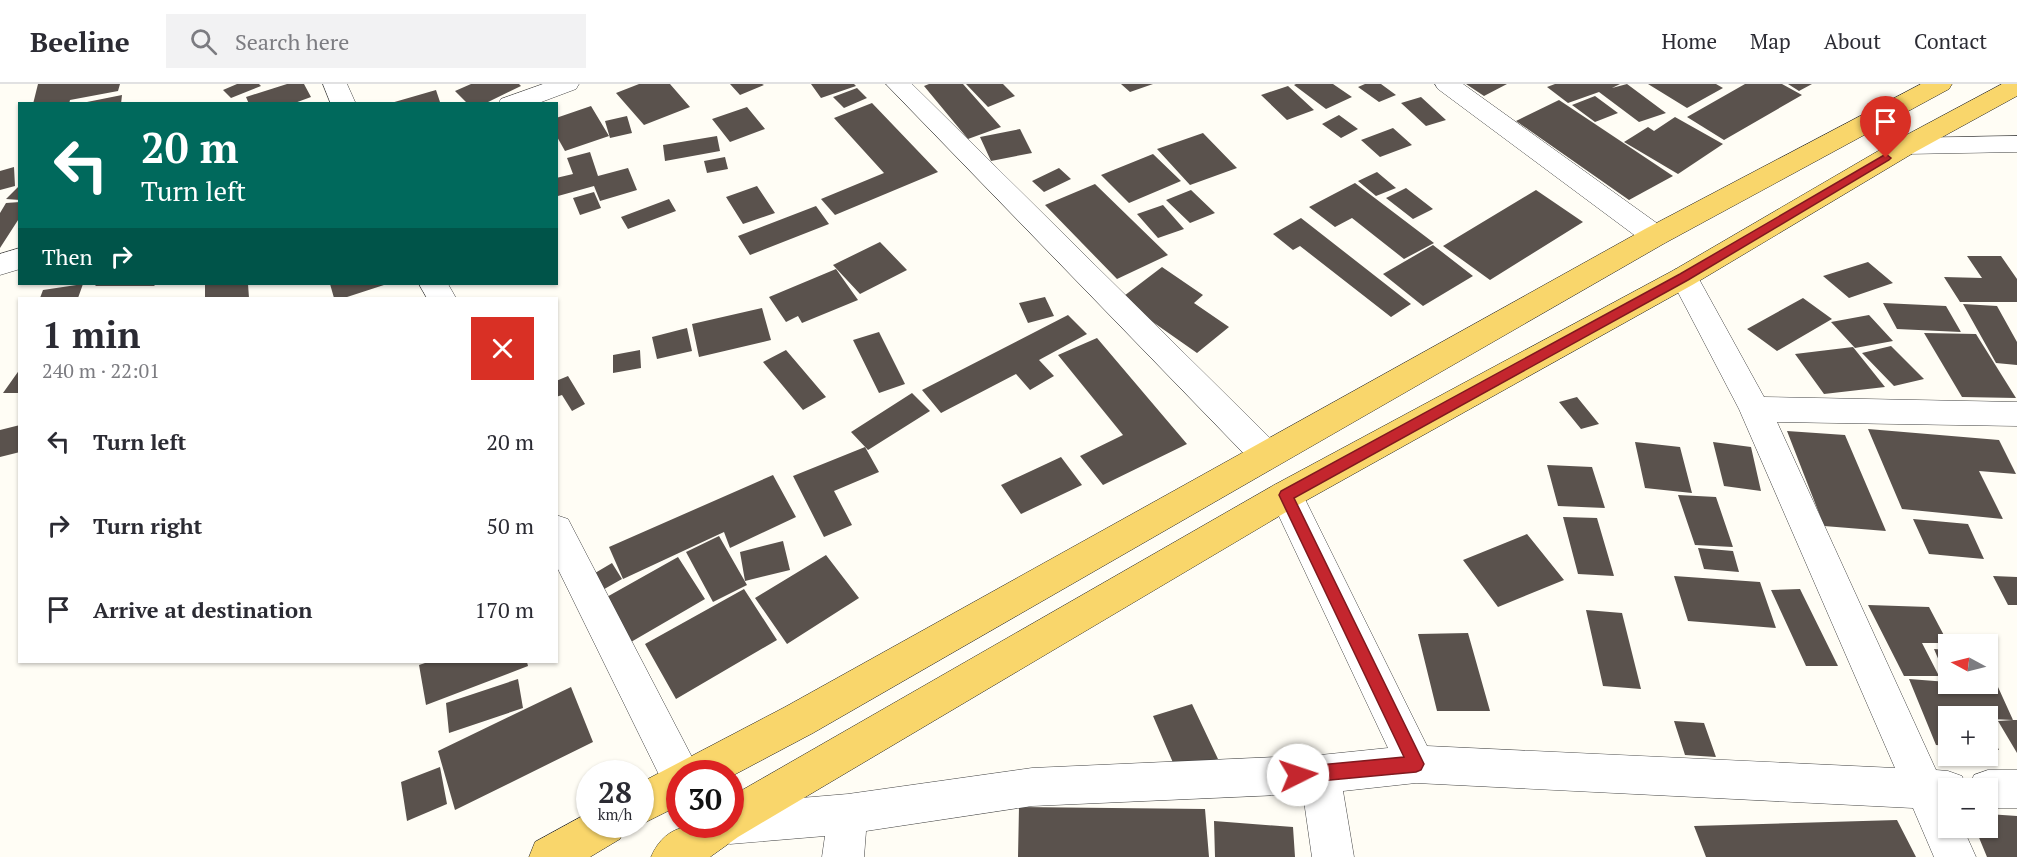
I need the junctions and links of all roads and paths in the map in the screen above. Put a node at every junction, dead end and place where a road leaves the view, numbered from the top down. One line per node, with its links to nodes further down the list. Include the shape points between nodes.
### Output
1 (335, 84): 7 (street)
2 (567, 84): 8 (street)
3 (898, 84): 18 (street)
4 (1447, 84): 12 (street)
5 (1940, 84): 12 (main road)
6 (2017, 86): 10 (main road)
7 (343, 102)
8 (516, 102)
9 (2007, 145): 10 (street); 11 (street)
10 (1906, 146): 15 (main road)
11 (2017, 171)
12 (1655, 236): 18 (main road)
13 (18, 259): 14 (street)
14 (0, 265)
15 (1684, 277): 16 (street); 19 (main road)
16 (1755, 409): 17 (street); 27 (street)
17 (2017, 414)
18 (1266, 455): 22 (main road)
19 (1286, 495): 23 (street); 28 (main road)
20 (558, 533): 21 (street)
21 (672, 760)
22 (723, 760)
23 (1416, 764): 24 (street); 27 (street)
24 (1320, 774): 29 (street, via 1032,787); 36 (street)
25 (1998, 789): 26 (street)
26 (2017, 789)
27 (1936, 790): 37 (street)
28 (744, 814)
29 (848, 814): 30 (street); 35 (street)
30 (744, 821)
31 (583, 838): 33 (main road)
32 (702, 838): 34 (main road)
33 (550, 857)
34 (672, 857)
35 (843, 857)
36 (1333, 857)
37 (1954, 857)

